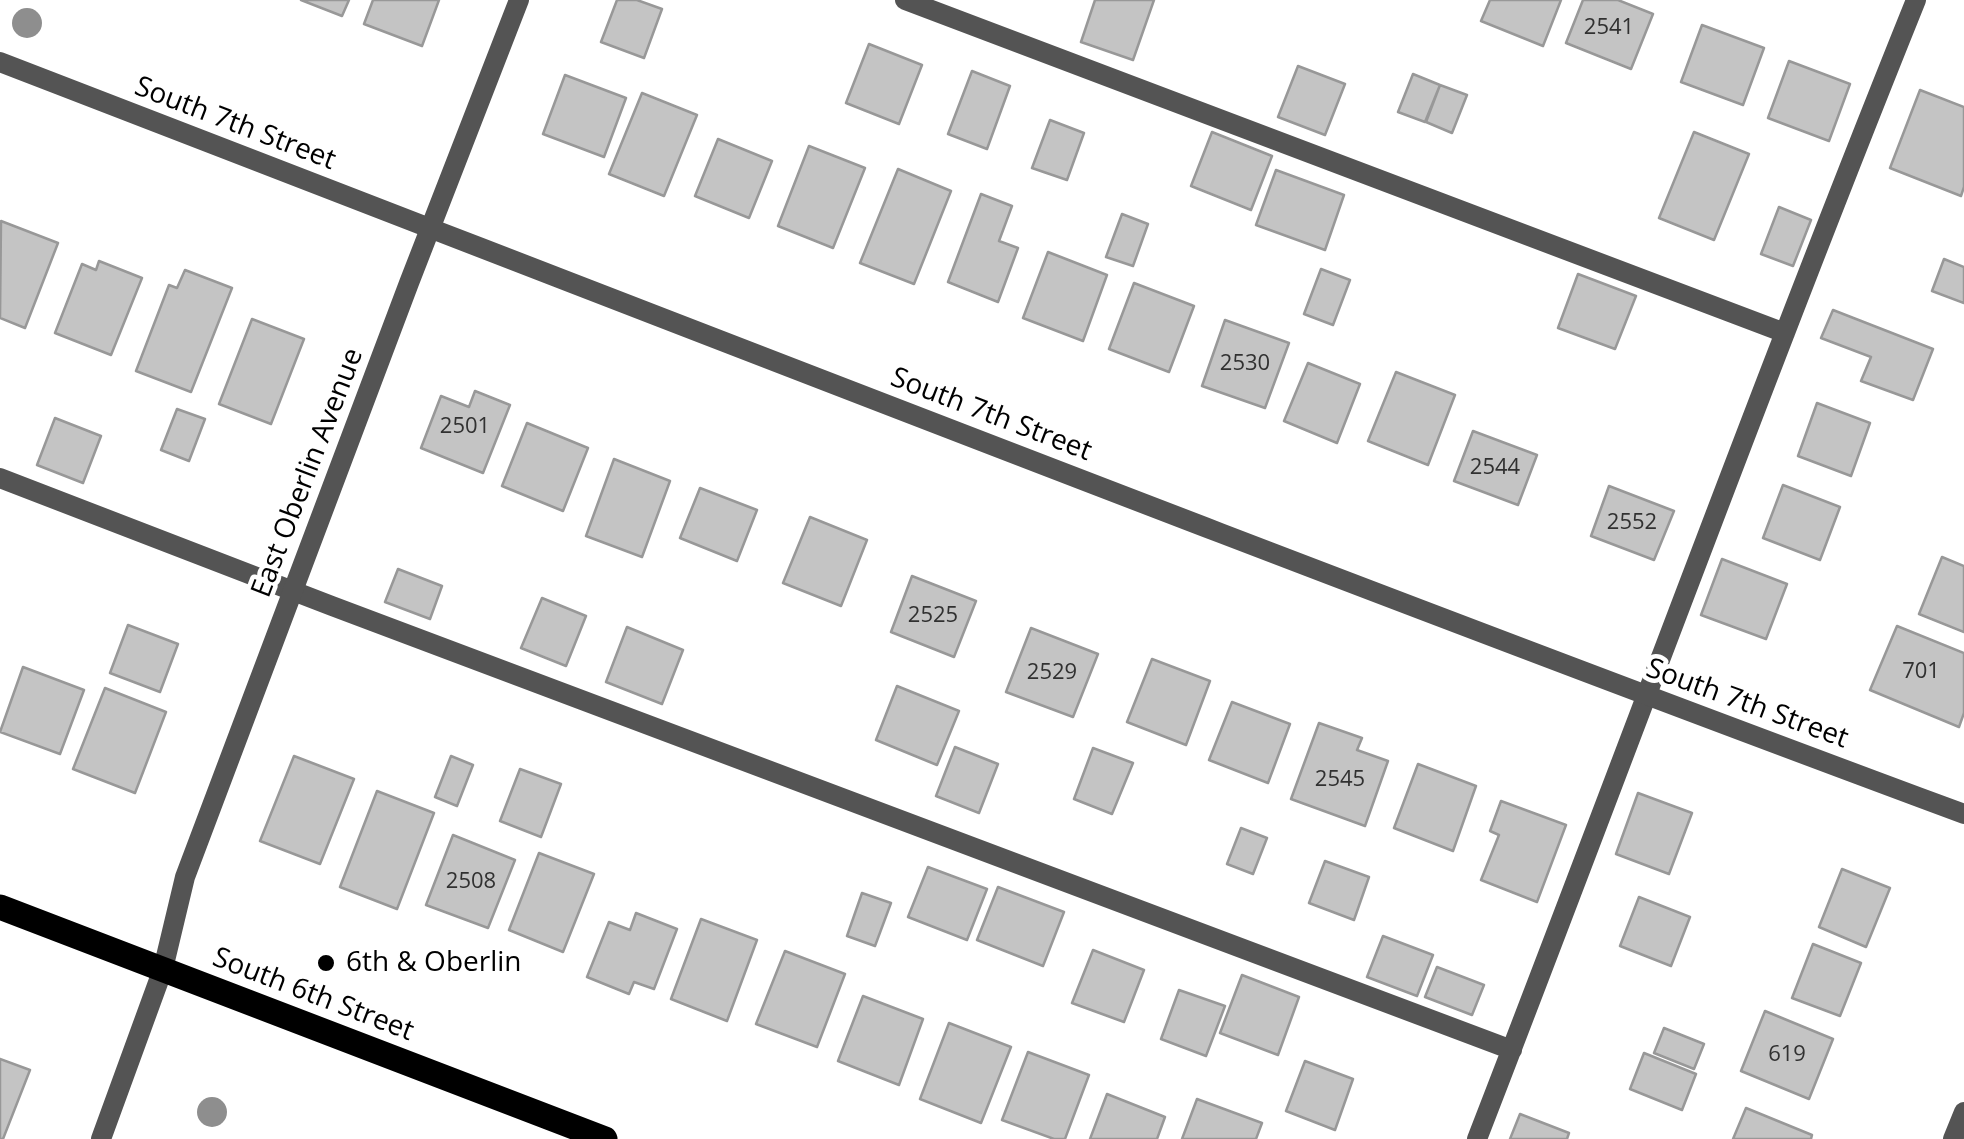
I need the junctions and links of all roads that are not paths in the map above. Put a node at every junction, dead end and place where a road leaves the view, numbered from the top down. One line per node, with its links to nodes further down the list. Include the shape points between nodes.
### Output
1 (518, 0): 5 (street, East Oberlin Avenue)
2 (905, 0): 6 (street)
3 (1916, 0): 6 (street)
4 (0, 62): 5 (street, South 7th Street)
5 (430, 229): 8 (street, East Oberlin Avenue); 9 (street, South 7th Street)
6 (1785, 333): 9 (street)
7 (0, 478): 8 (street)
8 (293, 591): 12 (street, East Oberlin Avenue, via 185,877); 13 (street)
9 (1648, 697): 10 (street, South 7th Street); 13 (street)
10 (1964, 814)
11 (0, 907): 12 (main road, South 6th Street)
12 (163, 969): 15 (street, East Oberlin Avenue); 16 (main road, South 6th Street)
13 (1512, 1050): 17 (street)
14 (1964, 1112): 18 (street)
15 (101, 1139)
16 (605, 1139)
17 (1477, 1139)
18 (1954, 1139)

